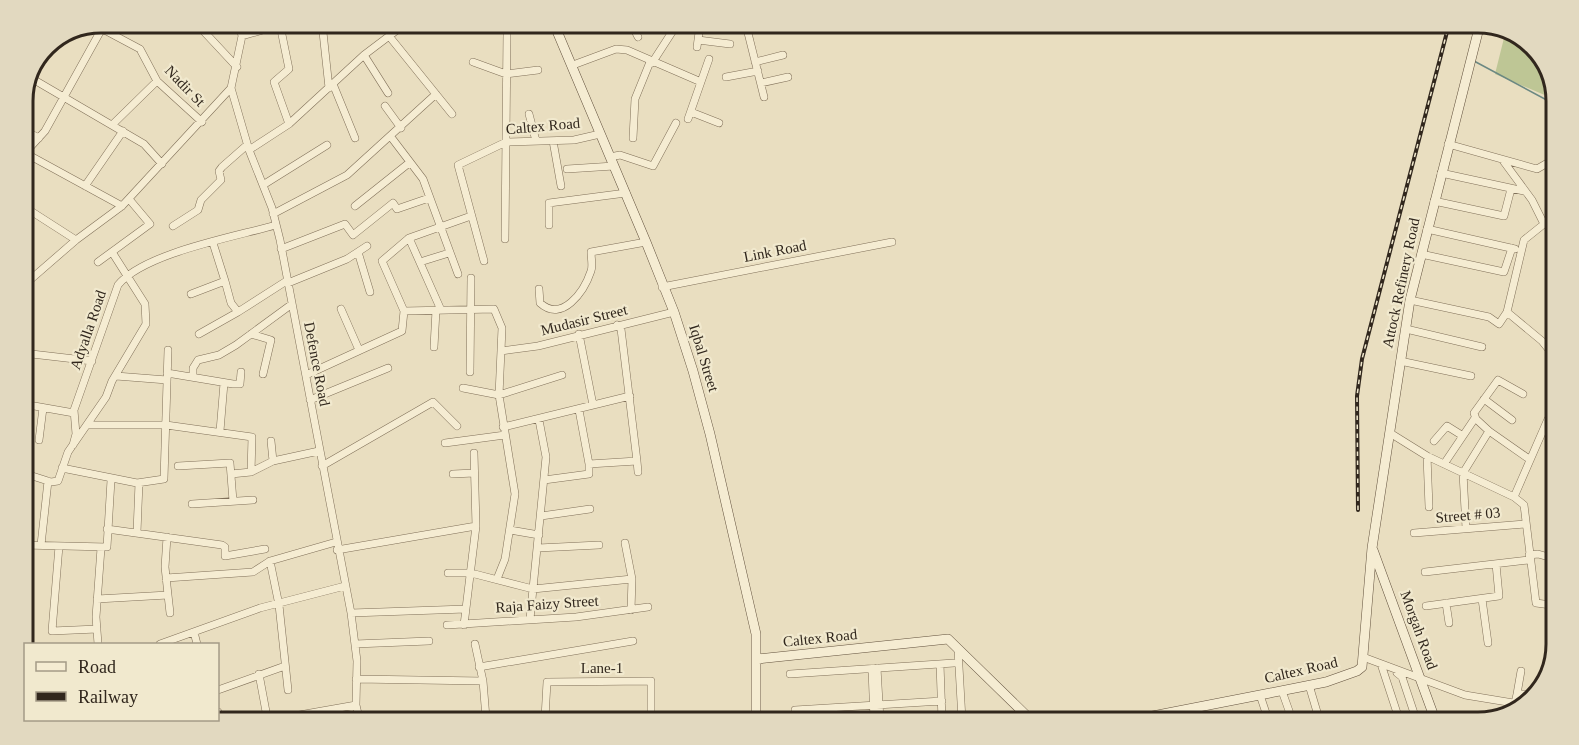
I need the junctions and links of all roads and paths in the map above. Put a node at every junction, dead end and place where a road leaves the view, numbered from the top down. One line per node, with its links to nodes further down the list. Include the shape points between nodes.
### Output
1 (113, 33): 34 (street, Nadir St, via 140,49)
2 (205, 33): 27 (street)
3 (241, 33): 16 (street)
4 (252, 33): 16 (street)
5 (285, 33): 49 (street, via 289,69 275,79 274,85)
6 (323, 33): 37 (street)
7 (393, 33): 17 (street)
8 (507, 33): 30 (street)
9 (558, 33): 26 (street, Iqbal Street)
10 (636, 33): 18 (street)
11 (671, 33): 24 (street)
12 (699, 33): 19 (street, via 697,43)
13 (748, 33): 25 (street)
14 (1478, 33): 63 (street, Attock Refinery Road)
15 (96, 34): 42 (street)
16 (242, 36): 27 (street)
17 (389, 36): 20 (street); 40 (street)
18 (638, 37)
19 (730, 44)
20 (364, 55): 37 (street); 39 (street)
21 (783, 55): 25 (street)
22 (709, 59): 35 (street)
23 (473, 62): 30 (street)
24 (651, 62): 26 (street, via 615,49); 35 (street); 58 (street, via 635,99)
25 (755, 62): 29 (street)
26 (573, 65): 53 (street, Iqbal Street)
27 (237, 67): 38 (street)
28 (538, 70): 30 (street)
29 (758, 71): 31 (street); 36 (street)
30 (506, 74): 61 (street)
31 (726, 77)
32 (788, 77): 36 (street)
33 (36, 81): 42 (street)
34 (157, 81): 46 (street, Nadir St); 50 (street)
35 (701, 82): 48 (street, via 690,116)
36 (761, 83): 41 (street)
37 (331, 86): 49 (street); 57 (street)
38 (231, 88): 46 (street); 65 (street, Defence Road)
39 (388, 93)
40 (436, 94): 44 (street); 51 (street)
41 (764, 97)
42 (64, 98): 50 (street); 56 (street)
43 (385, 106): 51 (street)
44 (452, 114)
45 (529, 114): 59 (street)
46 (202, 122): 70 (street)
47 (676, 123): 67 (street, via 653,166 620,155)
48 (719, 123)
49 (289, 124): 65 (street)
50 (112, 125): 52 (street)
51 (401, 128): 55 (street)
52 (123, 131): 70 (street, via 144,144); 75 (street)
53 (600, 134): 60 (street, Caltex Road); 67 (street, Iqbal Street)
54 (33, 135): 56 (street)
55 (391, 137): 69 (street); 86 (street, via 347,176)
56 (39, 138): 62 (street)
57 (355, 138)
58 (633, 138)
59 (536, 141): 60 (street, Caltex Road); 61 (street, Caltex Road)
60 (553, 141): 76 (street)
61 (506, 142): 87 (street, Caltex Road, via 458,165); 95 (street)
62 (33, 144)
63 (1448, 144): 68 (street); 73 (street, Attock Refinery Road)
64 (327, 145): 74 (street)
65 (248, 147): 74 (street, Defence Road); 91 (street, via 222,167 221,180 201,200 198,210)
66 (33, 159): 75 (street)
67 (612, 162): 72 (street); 79 (street, Iqbal Street)
68 (1504, 162): 71 (street, via 1537,169); 78 (street)
69 (409, 163): 80 (street, via 423,179); 84 (street)
70 (162, 164): 81 (street)
71 (1546, 164)
72 (567, 169)
73 (1441, 173): 77 (street); 82 (street, Attock Refinery Road)
74 (263, 185): 86 (street, Defence Road)
75 (85, 186): 83 (street)
76 (561, 186)
77 (1511, 189): 78 (street); 82 (street, via 1504,216)
78 (1524, 191): 88 (street)
79 (626, 193): 90 (street, via 549,203); 97 (street, Iqbal Street)
80 (429, 198): 92 (street); 102 (street, via 397,209 393,203 353,235 345,224)
81 (129, 199): 83 (street); 104 (street, via 150,224)
82 (1434, 201): 93 (street, Attock Refinery Road)
83 (122, 206): 96 (street)
84 (355, 206)
85 (33, 212): 96 (street)
86 (273, 214): 89 (street, Defence Road)
87 (471, 216): 92 (street); 108 (street)
88 (1544, 224): 103 (street, via 1524,240)
89 (276, 225): 99 (street); 102 (street, Defence Road)
90 (549, 225)
91 (173, 226)
92 (440, 228): 94 (street); 106 (street)
93 (1427, 229): 101 (street); 107 (street, Attock Refinery Road)
94 (410, 238): 110 (street); 126 (street, via 382,261)
95 (506, 239)
96 (76, 240): 113 (street)
97 (646, 242): 117 (street, Iqbal Street); 118 (street, via 591,252 592,270 573,302 558,310 547,309 540,303)
98 (892, 242): 117 (street, Link Road)
99 (213, 243): 111 (street, via 157,259); 115 (street)
100 (367, 246): 105 (street)
101 (1512, 248): 103 (street); 107 (street, via 1504,272)
102 (282, 249): 116 (street, Defence Road)
103 (1521, 250): 129 (street)
104 (112, 252): 109 (street); 111 (street)
105 (358, 252): 116 (street); 119 (street)
106 (449, 253): 110 (street); 112 (street)
107 (1421, 254): 121 (street, Attock Refinery Road)
108 (484, 261)
109 (98, 262)
110 (420, 262): 124 (street)
111 (127, 273): 142 (street, Adyalla Road, via 118,285); 153 (street, via 145,304 146,324)
112 (458, 274)
113 (33, 277)
114 (471, 278): 125 (street)
115 (225, 280): 120 (street); 127 (street, via 231,303)
116 (288, 281): 122 (street, Defence Road); 127 (street)
117 (662, 287): 128 (street, Iqbal Street)
118 (539, 288)
119 (369, 292)
120 (191, 294)
121 (1410, 300): 129 (street, via 1489,317 1499,324); 131 (street, Attock Refinery Road)
122 (292, 304): 132 (street); 148 (street, Defence Road)
123 (341, 309): 139 (street)
124 (438, 310): 125 (street); 126 (street); 136 (street)
125 (472, 310): 140 (street, via 494,309 502,328); 146 (street)
126 (404, 311): 139 (street, via 402,331)
127 (238, 312): 133 (street)
128 (674, 312): 130 (street, Mudasir Street); 271 (street, Iqbal Street, via 710,434 755,628)
129 (1507, 312): 135 (street)
130 (617, 325): 134 (street, Mudasir Street); 158 (street, via 621,329)
131 (1406, 329): 137 (street); 143 (street, Attock Refinery Road)
132 (251, 333): 147 (street, via 272,340); 150 (street, via 219,355 198,360)
133 (199, 334)
134 (579, 334): 140 (street, Mudasir Street); 161 (street)
135 (1546, 346)
136 (434, 347)
137 (1482, 347)
138 (168, 350): 152 (street)
139 (359, 350): 148 (street)
140 (501, 351): 157 (street)
141 (33, 354): 142 (street)
142 (92, 361): 165 (street, Adyalla Road)
143 (1400, 361): 151 (street); 176 (street, Attock Refinery Road)
144 (388, 368): 160 (street)
145 (241, 372): 154 (street, via 240,384)
146 (470, 372)
147 (263, 374)
148 (306, 375): 160 (street, Defence Road)
149 (562, 375): 157 (street)
150 (193, 376): 152 (street); 154 (street)
151 (1471, 376)
152 (167, 377): 153 (street); 171 (street)
153 (114, 378): 170 (street)
154 (224, 384): 173 (street)
155 (463, 388): 157 (street)
156 (1523, 394): 159 (street, via 1498,380)
157 (499, 395): 174 (street)
158 (630, 396): 161 (street); 188 (street)
159 (1484, 399): 166 (street, via 1474,413); 168 (street)
160 (310, 400): 183 (street, Defence Road)
161 (593, 405): 164 (street)
162 (33, 406): 163 (street)
163 (43, 408): 165 (street); 178 (street)
164 (579, 410): 167 (street); 189 (street)
165 (74, 413): 182 (street, Adyalla Road)
166 (1475, 418): 175 (street); 177 (street)
167 (539, 420): 174 (street); 202 (street, via 546,457)
168 (1512, 420)
169 (1546, 423): 186 (street)
170 (87, 425): 171 (street); 182 (street)
171 (165, 425): 173 (street); 204 (street, via 164,479)
172 (457, 426): 192 (street, via 433,402)
173 (220, 431): 194 (street, via 252,437)
174 (504, 431): 181 (street); 216 (street, via 514,494)
175 (1489, 431): 186 (street); 197 (street)
176 (1390, 433): 185 (street); 229 (street, Attock Refinery Road)
177 (1463, 436): 180 (street, via 1446,427); 190 (street)
178 (39, 440)
179 (271, 441): 187 (street)
180 (1434, 441)
181 (445, 443)
182 (73, 446): 193 (street)
183 (319, 451): 187 (street); 192 (street, Defence Road)
184 (474, 453): 196 (street)
185 (1427, 456): 190 (street); 209 (street)
186 (1529, 459): 205 (street)
187 (273, 460): 194 (street)
188 (637, 461): 189 (street); 195 (street)
189 (589, 464): 202 (street, via 589,474)
190 (1444, 464): 197 (street)
191 (178, 466): 198 (street, via 230,463)
192 (322, 466): 226 (street, Defence Road)
193 (62, 468): 201 (street); 203 (street, via 58,481)
194 (251, 472): 198 (street)
195 (638, 472)
196 (474, 473): 199 (street); 213 (street)
197 (1462, 473): 205 (street); 214 (street)
198 (231, 474): 207 (street)
199 (453, 474)
200 (33, 476): 203 (street)
201 (111, 480): 204 (street); 215 (street)
202 (544, 480): 211 (street)
203 (48, 481): 223 (street)
204 (139, 483): 217 (street)
205 (1514, 497): 212 (street, via 1524,505)
206 (253, 500): 207 (street)
207 (233, 501): 208 (street)
208 (192, 504)
209 (1429, 507)
210 (590, 509): 211 (street)
211 (541, 516): 219 (street)
212 (1525, 524): 214 (street, Street # 03); 232 (street)
213 (476, 525): 226 (street); 237 (street)
214 (1466, 528): 218 (street, Street # 03)
215 (107, 529): 217 (street); 227 (street, via 107,547)
216 (510, 530): 219 (street); 239 (street)
217 (136, 532): 220 (street)
218 (1414, 533)
219 (539, 535): 228 (street)
220 (167, 537): 230 (street, via 222,545 225,556); 238 (street)
221 (625, 543): 240 (street)
222 (33, 545): 223 (street)
223 (41, 545): 225 (street)
224 (599, 545): 228 (street)
225 (58, 546): 227 (street); 259 (street, via 52,631)
226 (336, 546): 233 (street); 241 (street, Defence Road)
227 (101, 548): 244 (street)
228 (538, 548): 242 (street)
229 (1372, 548): 270 (street); 283 (street, Morgah Road)
230 (266, 549)
231 (1546, 556): 232 (street, via 1538,554)
232 (1529, 558): 234 (street); 248 (street, via 1536,603)
233 (270, 561): 238 (street, via 253,572); 247 (street)
234 (1496, 564): 235 (street); 245 (street, via 1499,596)
235 (1425, 572)
236 (448, 573): 237 (street)
237 (471, 573): 239 (street); 251 (street)
238 (166, 578): 243 (street)
239 (497, 579): 242 (street)
240 (632, 579): 242 (street); 252 (street)
241 (345, 586): 247 (street); 254 (street, Defence Road)
242 (533, 589): 255 (street)
243 (168, 595): 244 (street); 253 (street)
244 (97, 599): 259 (street)
245 (1482, 599): 246 (street); 266 (street)
246 (1446, 603): 249 (street); 256 (street)
247 (279, 604): 260 (street); 275 (street)
248 (1546, 604)
249 (1426, 606)
250 (648, 607): 252 (street, Raja Faizy Street)
251 (466, 609): 254 (street); 258 (street)
252 (631, 610): 255 (street, Raja Faizy Street)
253 (170, 613)
254 (351, 614): 267 (street, Defence Road)
255 (530, 619): 258 (street, Raja Faizy Street)
256 (1449, 623)
257 (447, 625): 258 (street, Raja Faizy Street)
258 (464, 625)
259 (97, 629): 263 (street)
260 (194, 632): 264 (street); 265 (street)
261 (633, 640): 276 (street)
262 (429, 641): 267 (street)
263 (98, 643)
264 (165, 643)
265 (197, 643)
266 (1488, 643)
267 (355, 644): 282 (street, Defence Road)
268 (475, 644): 276 (street)
269 (958, 649): 271 (street, Caltex Road, via 948,639); 308 (street); 309 (street, Caltex Road)
270 (1363, 657): 274 (street); 285 (street, Caltex Road, via 1362,667 1357,671)
271 (758, 659): 304 (street, Iqbal Street)
272 (954, 663): 273 (street)
273 (940, 664): 278 (street); 292 (street)
274 (1382, 664): 277 (street); 314 (street)
275 (285, 666): 280 (street); 287 (street)
276 (479, 668): 284 (street)
277 (1391, 668): 283 (street); 315 (street, via 1402,677)
278 (874, 669): 281 (street); 296 (street)
279 (1521, 671): 289 (street)
280 (259, 674): 286 (street); 298 (street)
281 (790, 674)
282 (357, 679): 284 (street); 295 (street, Defence Road)
283 (1420, 680): 294 (street, via 1465,695); 316 (street, Morgah Road)
284 (483, 681): 301 (street)
285 (1309, 685): 288 (street, Caltex Road); 313 (street)
286 (219, 690)
287 (288, 690)
288 (1282, 691): 291 (street, Caltex Road); 312 (street)
289 (1517, 694): 290 (street); 293 (street)
290 (1524, 694)
291 (1260, 695): 310 (street, Caltex Road); 311 (street)
292 (942, 701): 296 (street); 307 (street)
293 (1515, 701)
294 (1513, 703)
295 (356, 705): 299 (street); 300 (street, Defence Road)
296 (877, 706): 297 (street); 305 (street); 306 (street)
297 (795, 710)
298 (266, 712)
299 (316, 712)
300 (358, 712)
301 (486, 712)
302 (545, 712): 303 (street, Lane-1, via 547,682 651,681)
303 (651, 712)
304 (756, 712)
305 (876, 712)
306 (878, 712)
307 (942, 712)
308 (962, 712)
309 (1023, 712)
310 (1173, 712)
311 (1266, 712)
312 (1289, 712)
313 (1317, 712)
314 (1397, 712)
315 (1414, 712)
316 (1432, 712)

